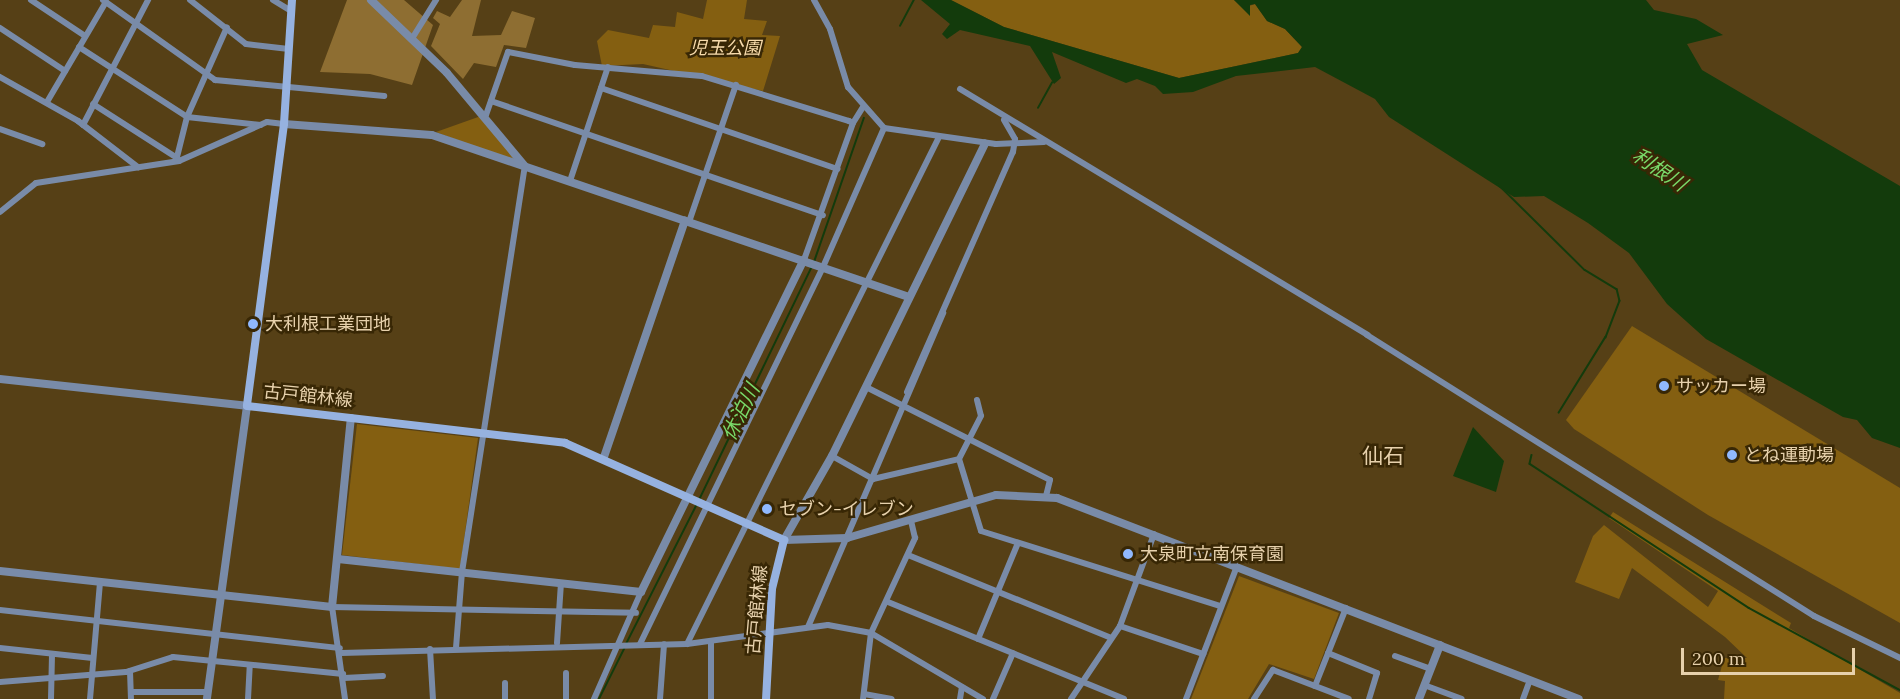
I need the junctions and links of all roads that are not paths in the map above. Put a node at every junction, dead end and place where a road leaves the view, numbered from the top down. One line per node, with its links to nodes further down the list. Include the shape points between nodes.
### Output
1 (31, 0): 14 (street)
2 (148, 0): 11 (street)
3 (190, 0): 12 (street)
4 (273, 0): 10 (street)
5 (292, 0): 10 (main road, 古戸館林線)
6 (371, 0): 15 (street)
7 (436, 0): 15 (street)
8 (814, 0): 31 (street, via 830,29 848,87)
9 (104, 1): 11 (street); 14 (street)
10 (291, 11): 17 (main road, 古戸館林線)
11 (136, 22): 18 (street); 21 (street)
12 (226, 27): 17 (street, via 246,44); 21 (street)
13 (0, 28): 20 (street)
14 (86, 36): 16 (street)
15 (413, 37): 32 (street)
16 (79, 47): 18 (street); 20 (street)
17 (289, 49): 23 (main road, 古戸館林線)
18 (110, 67): 30 (street); 33 (street)
19 (608, 67): 24 (street); 25 (street); 28 (street, via 508,52)
20 (65, 71): 29 (street)
21 (206, 74): 23 (street, via 215,80); 33 (street)
22 (0, 76): 29 (street)
23 (287, 83): 27 (street); 36 (main road, 古戸館林線)
24 (736, 85): 35 (street); 41 (street)
25 (601, 88): 41 (street); 42 (street)
26 (960, 89): 34 (street)
27 (384, 96)
28 (491, 101): 32 (street); 42 (street)
29 (47, 102): 37 (street)
30 (93, 105): 37 (street); 48 (street)
31 (863, 107): 35 (street); 39 (street)
32 (486, 115): 49 (street)
33 (188, 117): 38 (street); 48 (street)
34 (1002, 117): 44 (street); 47 (street)
35 (853, 123): 51 (street)
36 (284, 124): 38 (street); 49 (street, via 432,135); 64 (main road, 古戸館林線)
37 (83, 125): 50 (street)
38 (261, 125): 48 (street)
39 (884, 128): 43 (street); 58 (street)
40 (0, 129): 46 (street)
41 (721, 129): 51 (street); 52 (street)
42 (586, 134): 52 (street); 53 (street)
43 (939, 136): 45 (street); 59 (street)
44 (1044, 142): 47 (street); 127 (street, via 1367,335 1814,616)
45 (985, 143): 47 (street); 60 (street)
46 (42, 144)
47 (1014, 144): 65 (street)
48 (178, 159): 50 (street)
49 (525, 166): 53 (street); 67 (street)
50 (138, 167): 54 (street, via 36,183)
51 (838, 169): 55 (street)
52 (705, 175): 55 (street); 56 (street)
53 (570, 181): 56 (street)
54 (0, 212)
55 (823, 215): 57 (street)
56 (687, 221): 57 (street); 70 (street)
57 (805, 261): 58 (street); 74 (street)
58 (822, 266): 59 (street); 76 (street)
59 (866, 282): 60 (street); 78 (street)
60 (909, 297): 62 (street)
61 (0, 379): 64 (street)
62 (866, 387): 65 (street); 69 (street)
63 (977, 400): 68 (street, via 981,416)
64 (247, 406): 66 (main road, 古戸館林線); 93 (street)
65 (903, 407): 68 (street); 72 (street)
66 (351, 418): 67 (main road, 古戸館林線); 84 (street)
67 (482, 432): 70 (main road, 古戸館林線, via 565,443); 87 (street)
68 (969, 439): 71 (street); 73 (street, via 1050,480)
69 (832, 456): 72 (street); 81 (street)
70 (604, 457): 74 (main road, 古戸館林線)
71 (959, 459): 72 (street); 75 (street)
72 (873, 479): 80 (street)
73 (1046, 496): 75 (street, via 1006,494); 79 (street)
74 (689, 497): 76 (main road, 古戸館林線); 91 (street)
75 (971, 501): 77 (street); 82 (street, via 981,531)
76 (706, 505): 78 (main road); 112 (street)
77 (910, 520): 80 (street); 83 (street, via 915,535)
78 (746, 524): 81 (main road); 114 (street)
79 (1154, 534): 85 (street); 88 (street)
80 (847, 538): 81 (street); 104 (street)
81 (784, 540): 106 (main road, 古戸館林線, via 774,574)
82 (1018, 543): 88 (street); 92 (street)
83 (908, 555): 92 (street); 94 (street)
84 (338, 559): 87 (street); 96 (street)
85 (1237, 567): 95 (street); 97 (street)
86 (0, 571): 89 (street)
87 (462, 572): 90 (street); 99 (street)
88 (1138, 580): 95 (street); 103 (street)
89 (100, 582): 93 (street); 102 (street)
90 (561, 583): 91 (street); 101 (street)
91 (640, 592): 100 (street)
92 (998, 592): 108 (street); 109 (street)
93 (221, 595): 96 (street); 105 (street)
94 (888, 602): 107 (street); 109 (street)
95 (1221, 606): 124 (street)
96 (332, 607): 99 (street); 120 (street)
97 (1346, 608): 116 (street); 122 (street)
98 (0, 610): 102 (street)
99 (459, 612): 101 (street); 118 (street)
100 (636, 613): 101 (street); 115 (street)
101 (560, 614): 111 (street)
102 (95, 621): 105 (street); 126 (street)
103 (1120, 626): 108 (street); 124 (street)
104 (808, 627): 106 (street); 107 (street, via 849,626)
105 (216, 633): 120 (street); 128 (street)
106 (770, 633): 110 (street); 157 (main road, 古戸館林線)
107 (871, 633): 143 (street); 146 (street)
108 (1111, 638): 137 (street)
109 (978, 639): 121 (street)
110 (711, 642): 114 (street); 156 (street)
111 (557, 643): 115 (street); 118 (street)
112 (640, 644): 113 (street); 115 (street)
113 (664, 644): 114 (street); 155 (street)
114 (687, 644)
115 (621, 645): 154 (street)
116 (1440, 645): 130 (street); 138 (street)
117 (0, 648): 123 (street)
118 (456, 648): 119 (street)
119 (430, 649): 120 (street); 151 (street)
120 (340, 650): 135 (street)
121 (1013, 653): 137 (street); 161 (street)
122 (1328, 653): 142 (street); 167 (street, via 1377,673)
123 (52, 654): 126 (street); 133 (street)
124 (1203, 654): 164 (street)
125 (1395, 656): 130 (street)
126 (92, 658): 134 (street)
127 (1900, 658)
128 (212, 659): 129 (street); 131 (street, via 173,657); 145 (street)
129 (250, 665): 135 (street); 149 (street)
130 (1430, 669): 141 (street)
131 (130, 670): 134 (street); 144 (street)
132 (566, 674): 153 (street)
133 (51, 676): 134 (street); 139 (street); 147 (street)
134 (90, 676): 148 (street)
135 (344, 676): 136 (street); 150 (street)
136 (383, 676)
137 (1080, 680): 162 (street); 163 (street)
138 (1530, 680): 170 (street); 171 (street)
139 (0, 682)
140 (505, 683): 152 (street)
141 (1424, 685): 168 (street); 169 (street)
142 (1315, 686): 165 (street, via 1274,670); 166 (street)
143 (962, 687): 159 (street); 160 (street)
144 (131, 695): 145 (street)
145 (207, 696)
146 (864, 696): 158 (street)
147 (51, 699)
148 (90, 699)
149 (249, 699)
150 (345, 699)
151 (433, 699)
152 (505, 699)
153 (566, 699)
154 (594, 699)
155 (660, 699)
156 (711, 699)
157 (766, 699)
158 (892, 699)
159 (960, 699)
160 (983, 699)
161 (993, 699)
162 (1071, 699)
163 (1124, 699)
164 (1186, 699)
165 (1254, 699)
166 (1349, 699)
167 (1369, 699)
168 (1419, 699)
169 (1462, 699)
170 (1523, 699)
171 (1578, 699)

